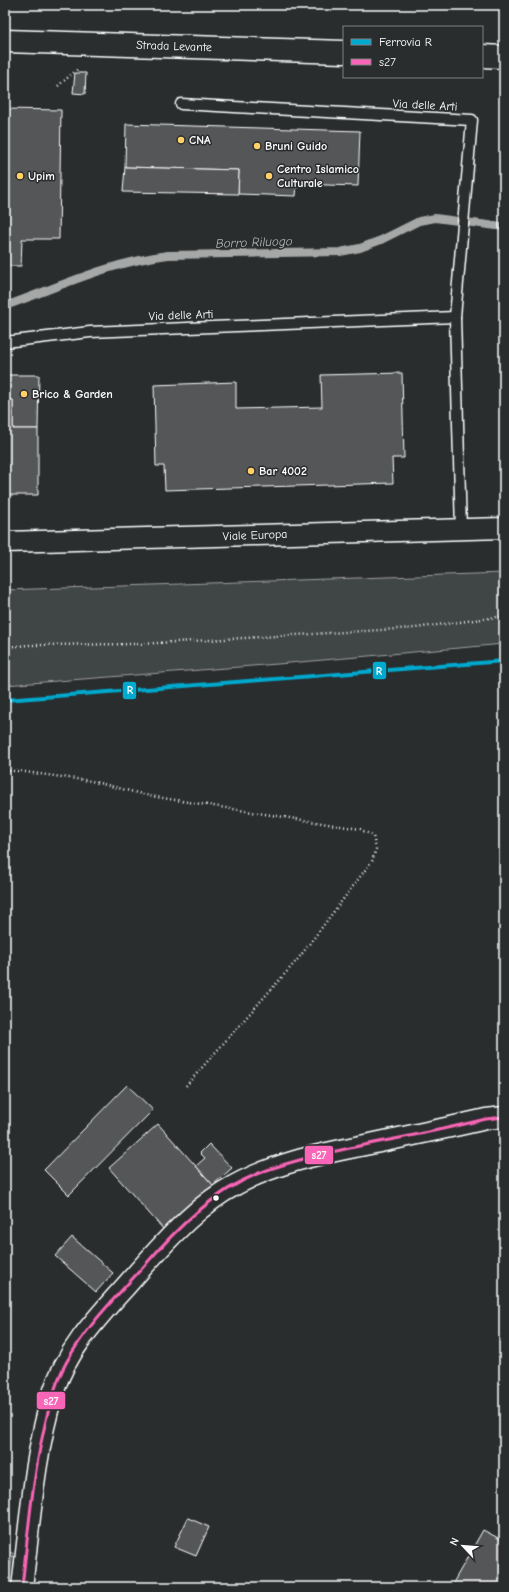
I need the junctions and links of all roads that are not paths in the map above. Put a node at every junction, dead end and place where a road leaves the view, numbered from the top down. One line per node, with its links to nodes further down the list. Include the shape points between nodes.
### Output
1 (5, 41): 2 (main road, Strada Levante)
2 (343, 52)
3 (483, 56): 4 (main road)
4 (504, 57)
5 (180, 104): 6 (lane, Via delle Arti, via 472,120)
6 (454, 317): 7 (lane, Via delle Arti, via 90,332); 9 (lane, Via delle Arti)
7 (5, 342)
8 (504, 528): 9 (street, Viale Europa)
9 (461, 530): 10 (street, Viale Europa)
10 (5, 542)
11 (504, 1117): 12 (street, via 315,1155 273,1168 222,1193 170,1238 92,1324 73,1351 58,1380 47,1416 38,1462)
12 (22, 1587)

